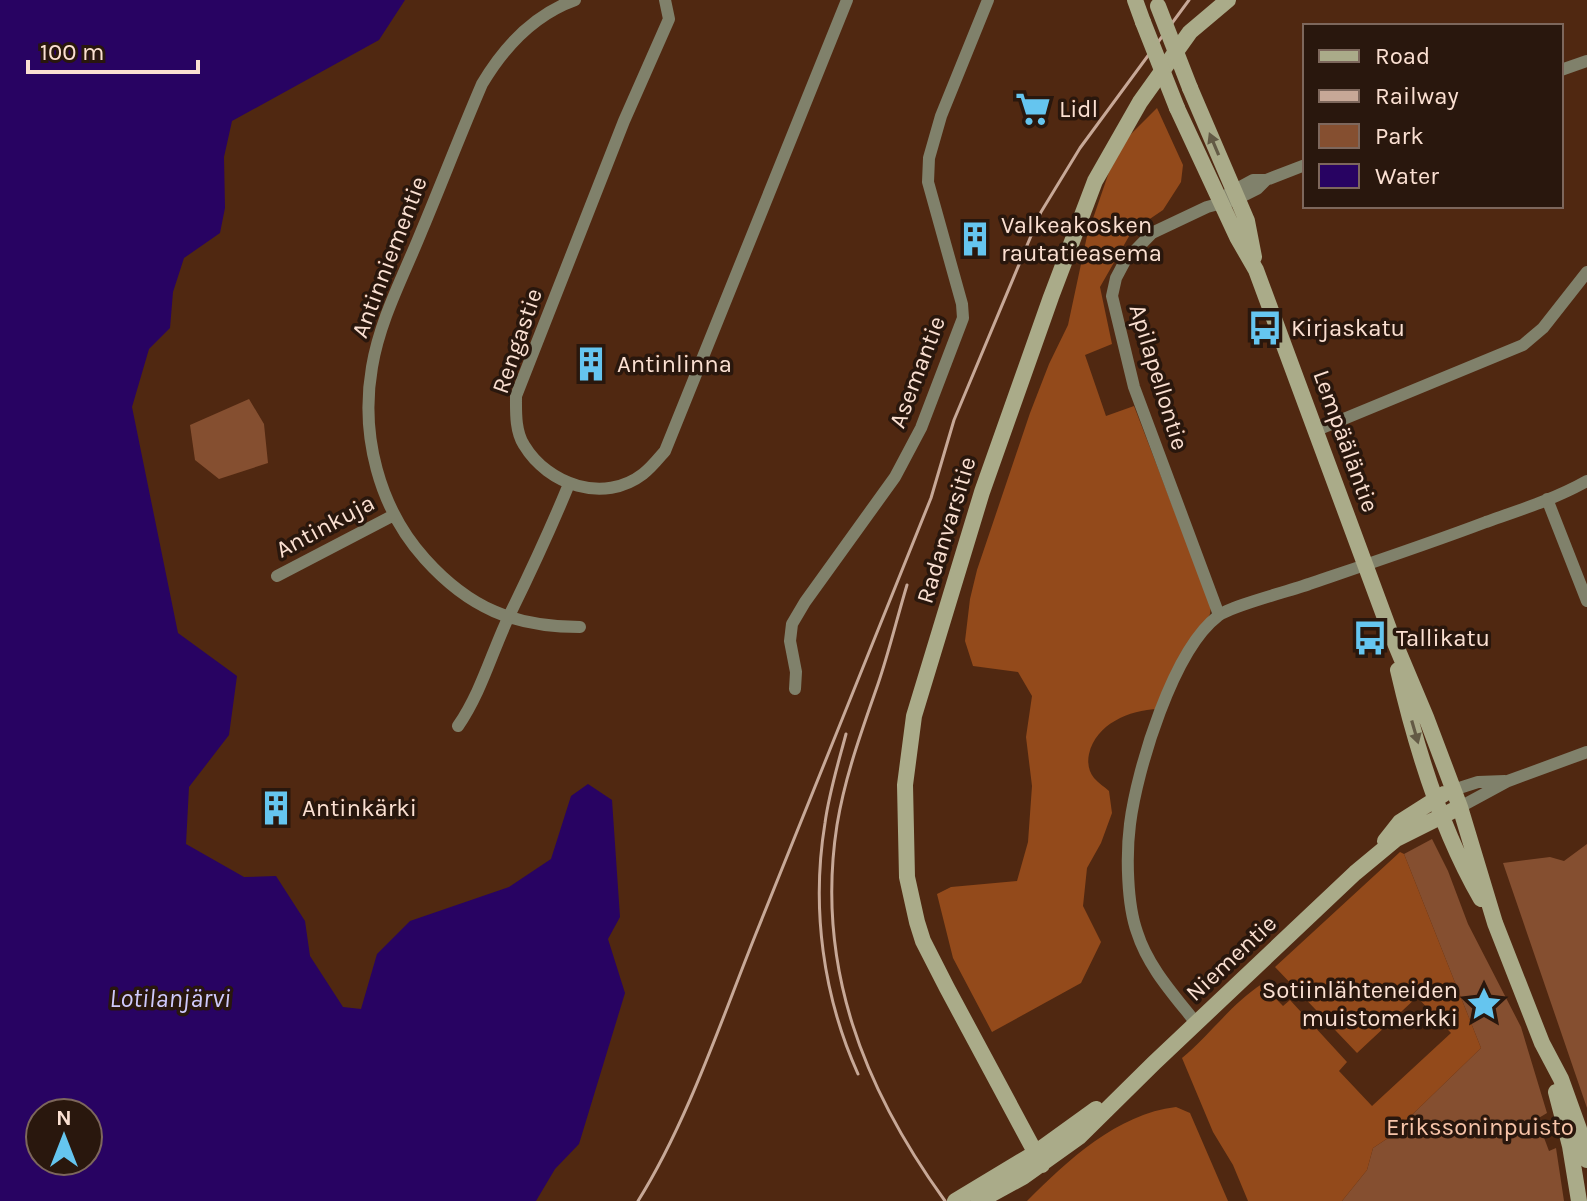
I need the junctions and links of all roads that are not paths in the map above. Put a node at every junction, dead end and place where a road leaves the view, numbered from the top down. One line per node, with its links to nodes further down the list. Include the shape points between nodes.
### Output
1 (575, 0): 17 (street, Antinniementie, via 538,19 497,59 482,84 383,324 369,405 373,454)
2 (665, 0): 15 (street, Rengastie, via 669,19 516,396 522,443 538,463)
3 (847, 0): 15 (street, Rengastie, via 665,451 643,475 617,488 591,490)
4 (988, 0): 25 (street, Asemantie, via 929,158 928,182 963,318 921,428 895,477 792,624)
5 (1135, 0): 11 (main road, Lempääläntie, bridge, via 1177,108)
6 (1228, 0): 37 (main road, Radanvarsitie, via 1190,32 1140,102 1095,181 982,492 914,716 905,785 907,877 917,922 1013,1108)
7 (1157, 3): 11 (main road, Lempääläntie, one-way to 7, bridge)
8 (1587, 61): 9 (street)
9 (1563, 69)
10 (1303, 166): 11 (street)
11 (1231, 196): 13 (main road, Lempääläntie, via 1237,237 1256,270); 21 (street, Apilapellontie, via 1152,233 1125,261 1112,296 1134,387)
12 (1587, 272): 13 (street, via 1523,345)
13 (1317, 430): 18 (main road, Lempääläntie)
14 (1587, 481): 16 (street)
15 (569, 484): 22 (street)
16 (1547, 499): 18 (street); 20 (street)
17 (394, 515): 19 (street, Antinkuja); 22 (street, Antinniementie, via 445,582 473,603)
18 (1365, 565): 21 (street); 24 (main road, Lempääläntie)
19 (277, 576)
20 (1587, 601)
21 (1219, 615): 35 (street, via 1192,645 1157,715 1129,825 1131,910 1137,934 1168,989)
22 (509, 616): 23 (street, Antinniementie); 26 (street)
23 (580, 627)
24 (1389, 629): 29 (main road, Lempääläntie); 30 (main road, Lempääläntie, one-way to 30)
25 (795, 689)
26 (458, 726)
27 (1587, 752): 28 (street)
28 (1508, 781): 29 (street); 31 (street)
29 (1453, 790): 30 (main road, Niementie); 31 (main road, Lempääläntie)
30 (1436, 797): 32 (main road, Lempääläntie); 33 (main road, Niementie, via 1400,822)
31 (1460, 807): 32 (main road, Niementie); 34 (main road, Lempääläntie)
32 (1442, 816): 33 (main road, Niementie, via 1396,839); 34 (main road, Lempääläntie)
33 (1365, 865): 35 (main road, Niementie)
34 (1495, 923): 36 (main road, Lempääläntie)
35 (1196, 1023): 37 (main road, Niementie, via 1079,1137)
36 (1578, 1129): 38 (main road, Lempääläntie); 41 (main road, Lempääläntie)
37 (1044, 1155): 39 (main road, Niementie)
38 (1587, 1160)
39 (976, 1196): 40 (main road, Niementie)
40 (955, 1201)
41 (1579, 1201)

